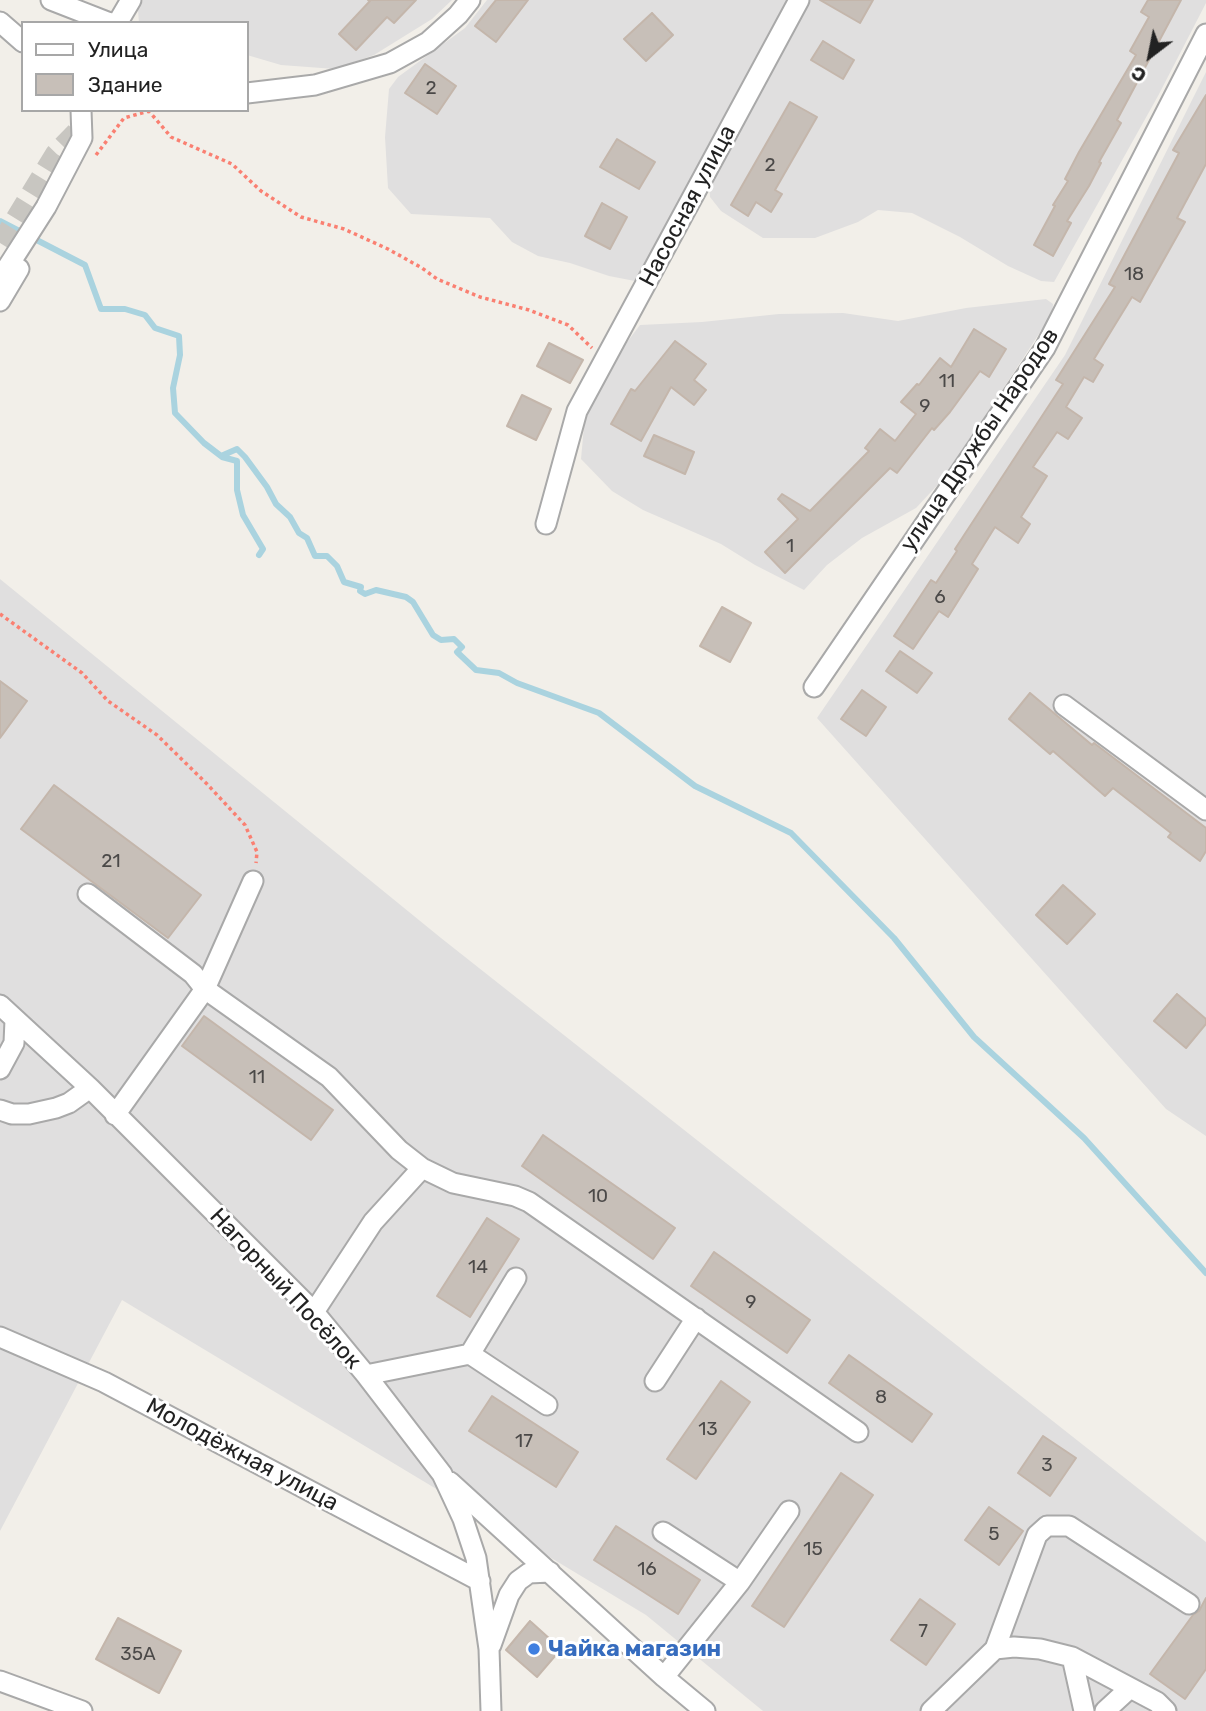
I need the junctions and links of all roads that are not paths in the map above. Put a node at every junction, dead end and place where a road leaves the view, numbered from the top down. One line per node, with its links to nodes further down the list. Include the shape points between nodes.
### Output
1 (51, 0): 5 (street)
2 (131, 0): 6 (street)
3 (470, 0): 10 (street, via 428,42 390,63 316,86)
4 (799, 0): 15 (street, Насосная улица, via 577,411)
5 (105, 21)
6 (119, 21)
7 (0, 22): 9 (street)
8 (1206, 34): 16 (street, улица Дружбы Народов, via 1045,348)
9 (21, 40)
10 (248, 93)
11 (81, 112): 12 (street)
12 (82, 138): 13 (street, via 46,207); 14 (street, via 89,150)
13 (0, 279)
14 (0, 302)
15 (546, 524)
16 (814, 687)
17 (1063, 705): 18 (street)
18 (1206, 810)
19 (253, 881): 21 (street)
20 (88, 894): 21 (street, via 193,974)
21 (205, 989): 27 (street); 28 (street, via 329,1077)
22 (0, 1004): 23 (street, Нагорный Посёлок)
23 (15, 1020): 24 (street, via 14,1043); 25 (street, Нагорный Посёлок)
24 (0, 1069)
25 (90, 1088): 26 (street, via 56,1108 29,1114); 27 (street, Нагорный Посёлок)
26 (0, 1110)
27 (115, 1115): 30 (street, Нагорный Посёлок)
28 (422, 1168): 30 (street, via 373,1222); 31 (street, via 453,1184 529,1202)
29 (516, 1278): 33 (street)
30 (314, 1312): 34 (street, Нагорный Посёлок)
31 (695, 1318): 35 (street); 37 (street)
32 (0, 1337): 42 (street, Молодёжная улица, via 104,1382)
33 (470, 1354): 34 (street); 36 (street)
34 (366, 1375): 38 (street, Нагорный Посёлок)
35 (654, 1381)
36 (547, 1405)
37 (858, 1432)
38 (442, 1474): 41 (street); 42 (street, Нагорный Посёлок, via 469,1535)
39 (789, 1511): 43 (street)
40 (663, 1532): 43 (street)
41 (550, 1572): 45 (street, via 529,1573 518,1581); 48 (street)
42 (480, 1581): 45 (street, Нагорный Посёлок)
43 (740, 1582): 48 (street)
44 (1189, 1604): 46 (street, via 1069,1526 1046,1526 1037,1535)
45 (489, 1649): 52 (street, Нагорный Посёлок)
46 (995, 1649): 47 (street, via 1040,1649); 54 (street)
47 (1072, 1657): 50 (street); 55 (street)
48 (664, 1676): 53 (street)
49 (0, 1681): 51 (street)
50 (1130, 1688): 56 (street); 57 (street)
51 (82, 1711)
52 (491, 1711)
53 (705, 1711)
54 (931, 1711)
55 (1084, 1711)
56 (1105, 1711)
57 (1166, 1711)

